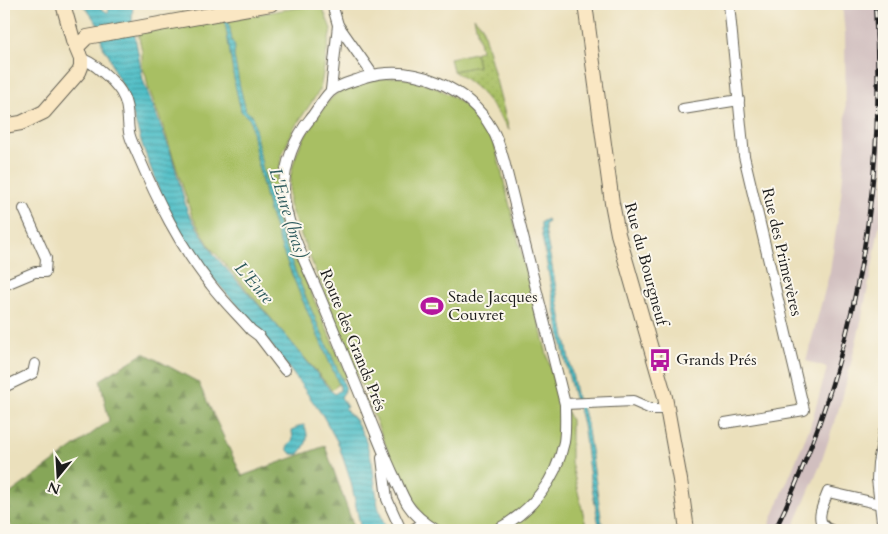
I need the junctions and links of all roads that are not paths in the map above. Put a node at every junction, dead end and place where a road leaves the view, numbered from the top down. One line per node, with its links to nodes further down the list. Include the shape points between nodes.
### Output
1 (271, 4): 7 (main road)
2 (332, 4): 6 (street)
3 (585, 4): 20 (main road, Rue du Bourgneuf, via 618,234)
4 (729, 4): 11 (street, Rue des Primevères)
5 (64, 10): 7 (main road)
6 (338, 25): 9 (street); 10 (street)
7 (82, 39): 8 (main road)
8 (81, 60): 13 (main road, via 77,77 44,112); 17 (street, via 90,62 122,93 127,105 129,135 139,160 165,216 194,262)
9 (373, 75): 10 (street); 19 (street, via 413,74 444,85 479,110 493,130)
10 (331, 90): 23 (street, Route des Grands Prés, via 294,145 284,188 286,206 297,244)
11 (739, 100): 12 (street); 21 (street, Rue des Primevères, via 744,156 804,410)
12 (683, 109)
13 (4, 126)
14 (24, 209): 15 (street, via 46,258 45,272 35,272)
15 (4, 285)
16 (35, 364): 18 (street, via 33,373)
17 (285, 370)
18 (4, 387)
19 (574, 404): 20 (street, via 633,401 651,409); 30 (street, via 552,478 530,507)
20 (667, 409): 31 (main road, Rue du Bourgneuf)
21 (726, 422)
22 (884, 432): 24 (street)
23 (381, 447): 26 (street, Route des Grands Prés, via 407,505); 27 (street, via 387,499)
24 (882, 449): 25 (street, via 877,478)
25 (880, 504): 32 (street, via 828,492 820,518 822,524); 33 (street)
26 (424, 523): 28 (street); 29 (street, Route des Grands Prés)
27 (401, 530)
28 (412, 530)
29 (436, 530)
30 (496, 530)
31 (687, 530)
32 (831, 530)
33 (883, 530)

